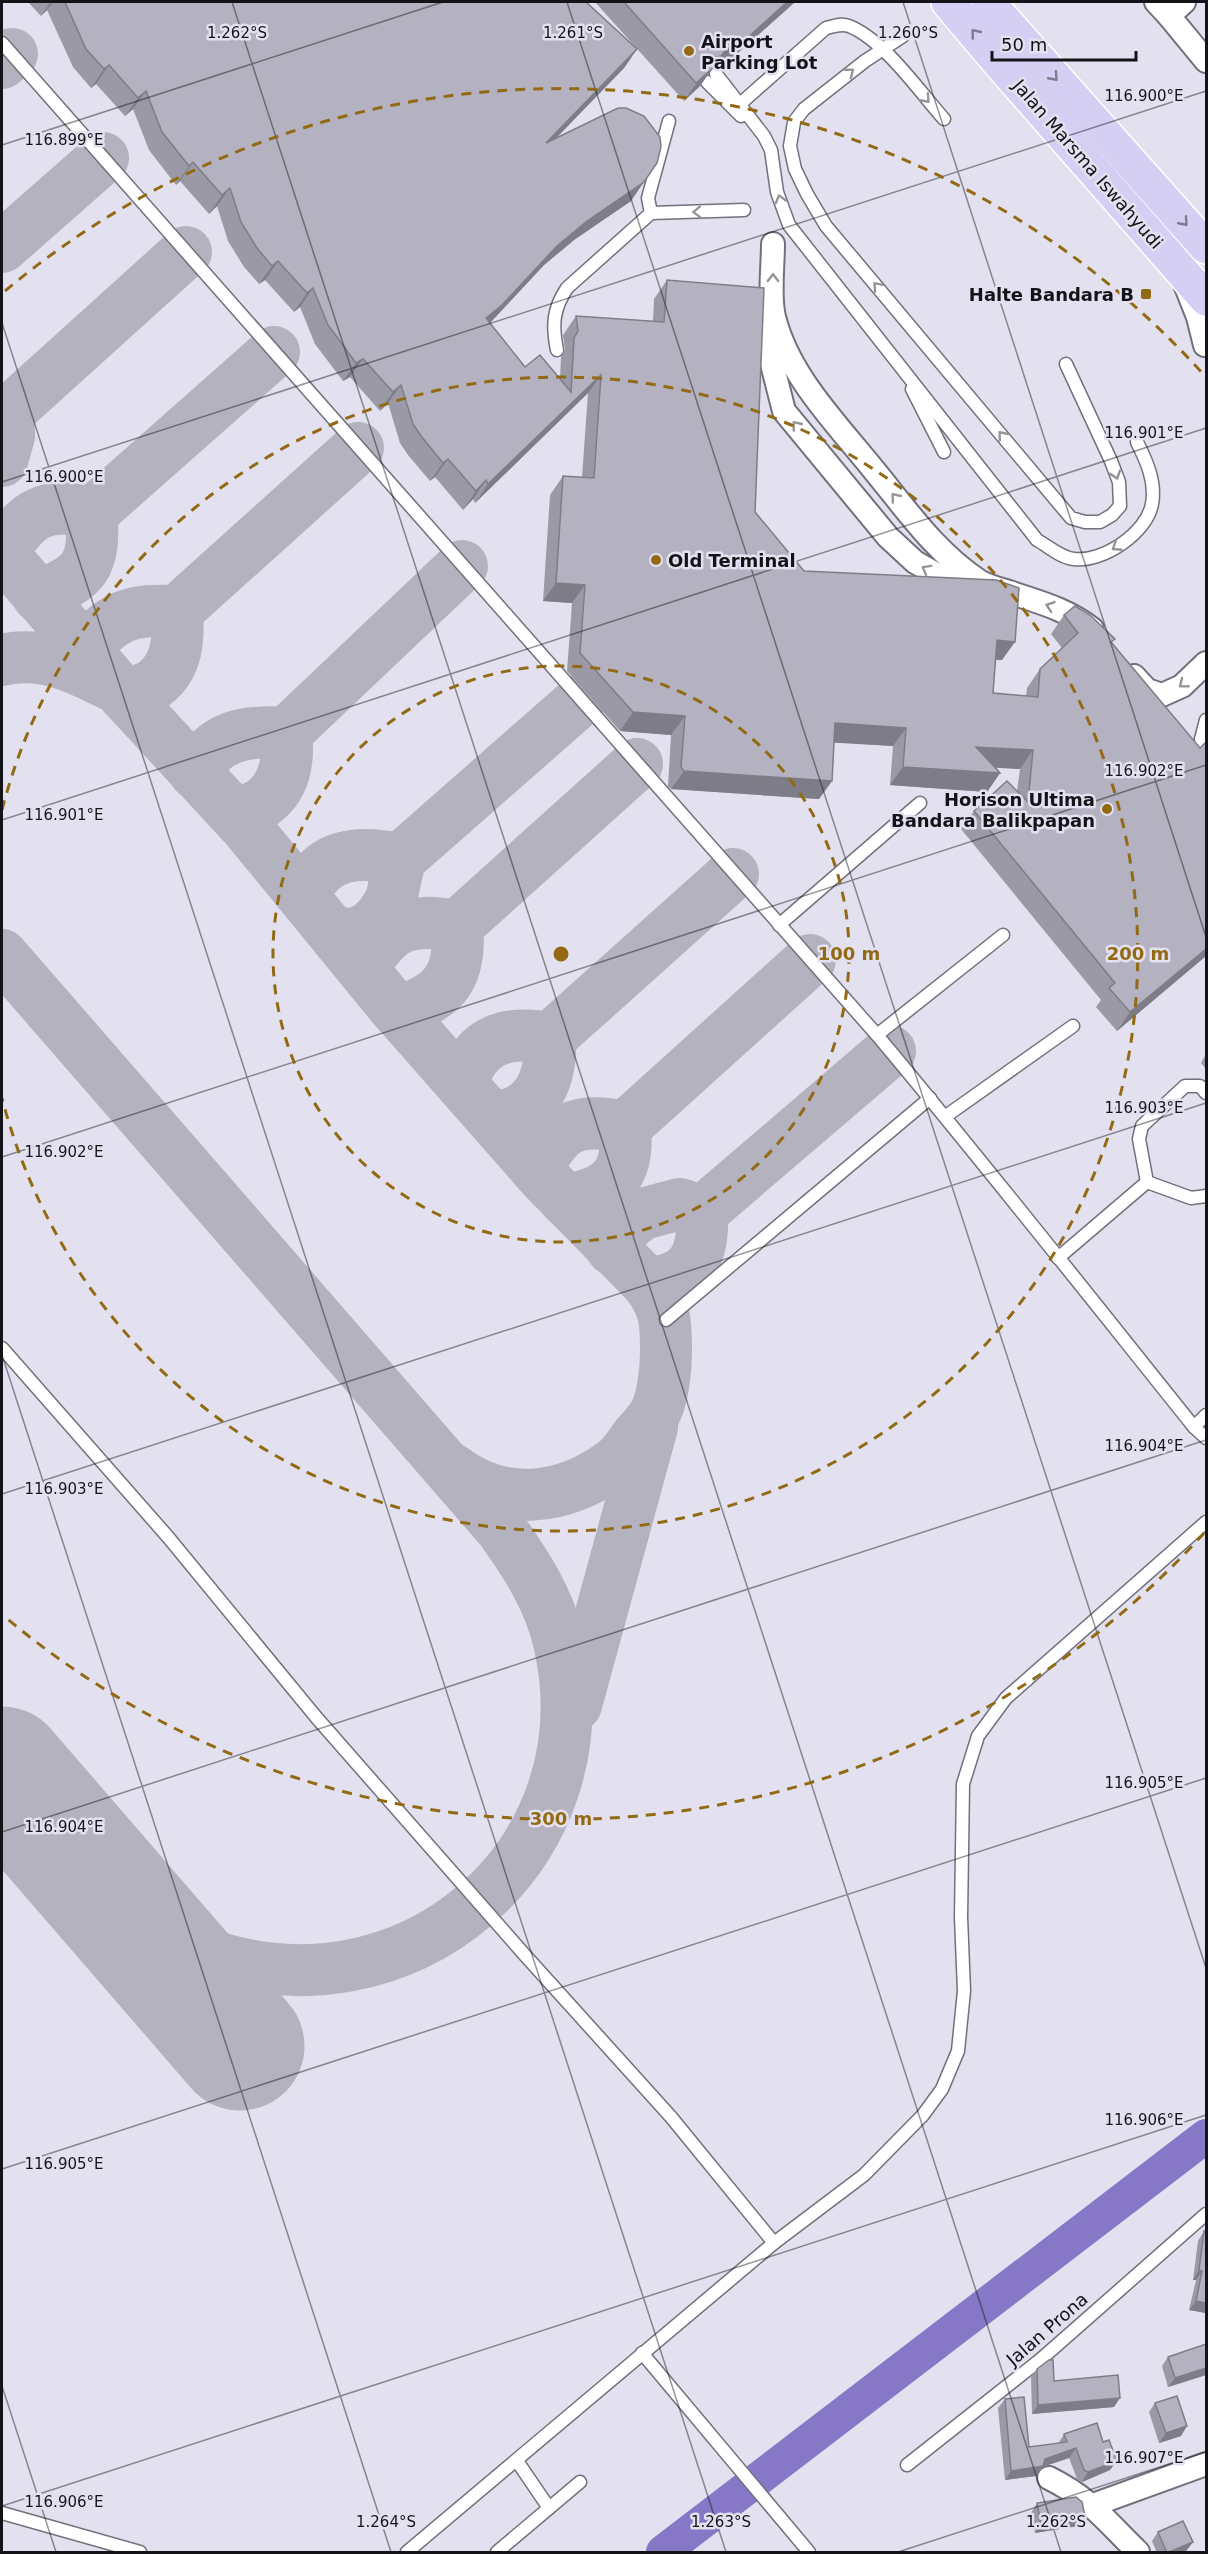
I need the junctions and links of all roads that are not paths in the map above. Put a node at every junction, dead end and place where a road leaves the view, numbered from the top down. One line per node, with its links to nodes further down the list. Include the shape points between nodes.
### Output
1 (948, 2): 17 (highway, Jalan Marsma Iswahyudi, one-way to 1)
2 (988, 2): 16 (highway, Jalan Marsma Iswahyudi, one-way to 16)
3 (1170, 6): 7 (street)
4 (903, 36): 6 (lane)
5 (2, 43): 31 (lane)
6 (881, 49): 8 (lane, via 847,25 826,28); 9 (lane, one-way to 9); 23 (lane, one-way to 6, via 1119,482 1120,506 1100,522 1071,518 826,226 795,169 790,146 794,122 804,109)
7 (1206, 62)
8 (740, 104): 11 (lane); 11 (lane, via 712,78)
9 (944, 119)
10 (669, 121): 13 (lane, via 648,198)
11 (764, 136): 14 (lane, one-way to 11)
12 (744, 210): 13 (lane, one-way to 13)
13 (651, 213): 21 (lane, via 567,288 553,315)
14 (789, 225): 15 (lane); 22 (lane)
15 (772, 244): 19 (street, one-way to 15)
16 (1206, 247)
17 (1176, 264): 18 (highway, Jalan Marsma Iswahyudi); 20 (street)
18 (1206, 299)
19 (773, 315): 26 (street, one-way to 19, via 953,563 930,539 827,412 795,368); 26 (street, one-way to 19, via 936,574 915,562 888,537 784,411 771,360)
20 (1205, 345)
21 (557, 350)
22 (899, 364): 24 (lane, one-way to 22, via 1148,464 1152,506 1131,536 1115,550 1074,559 1037,540); 25 (lane)
23 (1066, 364)
24 (1137, 442)
25 (944, 452)
26 (982, 583): 27 (street, one-way to 26, via 1182,686 1162,696 1147,690 1091,628 1075,616)
27 (1206, 663)
28 (1206, 720): 29 (lane, via 1201,739)
29 (1203, 752)
30 (920, 803): 31 (lane)
31 (779, 925): 34 (lane)
32 (1003, 935): 34 (lane)
33 (1073, 1026): 37 (lane)
34 (877, 1035): 36 (lane)
35 (1206, 1093): 38 (lane, via 1200,1086 1185,1086 1142,1126 1139,1139)
36 (930, 1098): 37 (lane); 41 (lane)
37 (946, 1116): 40 (lane)
38 (1147, 1182): 39 (lane, via 1191,1198); 40 (lane)
39 (1206, 1196)
40 (1058, 1258): 44 (lane)
41 (666, 1320)
42 (2, 1348): 48 (lane, via 168,1537 331,1735 671,2118)
43 (1206, 1416): 44 (lane)
44 (1194, 1427): 45 (lane)
45 (1206, 1438)
46 (1206, 1522): 48 (lane, via 1006,1698 978,1736 963,1784 963,2003 958,2051 942,2090 923,2115 864,2175)
47 (1206, 2214): 52 (lane, Jalan Prona, via 1040,2360)
48 (774, 2243): 49 (lane)
49 (642, 2353): 50 (lane); 61 (lane)
50 (517, 2461): 56 (lane); 59 (lane)
51 (1206, 2464): 55 (street)
52 (907, 2465)
53 (1049, 2478): 55 (street, via 1074,2490)
54 (580, 2482): 56 (lane)
55 (1092, 2505): 62 (street)
56 (549, 2508): 60 (lane)
57 (2, 2513): 58 (lane)
58 (140, 2553)
59 (407, 2553)
60 (497, 2553)
61 (809, 2553)
62 (1138, 2553)

